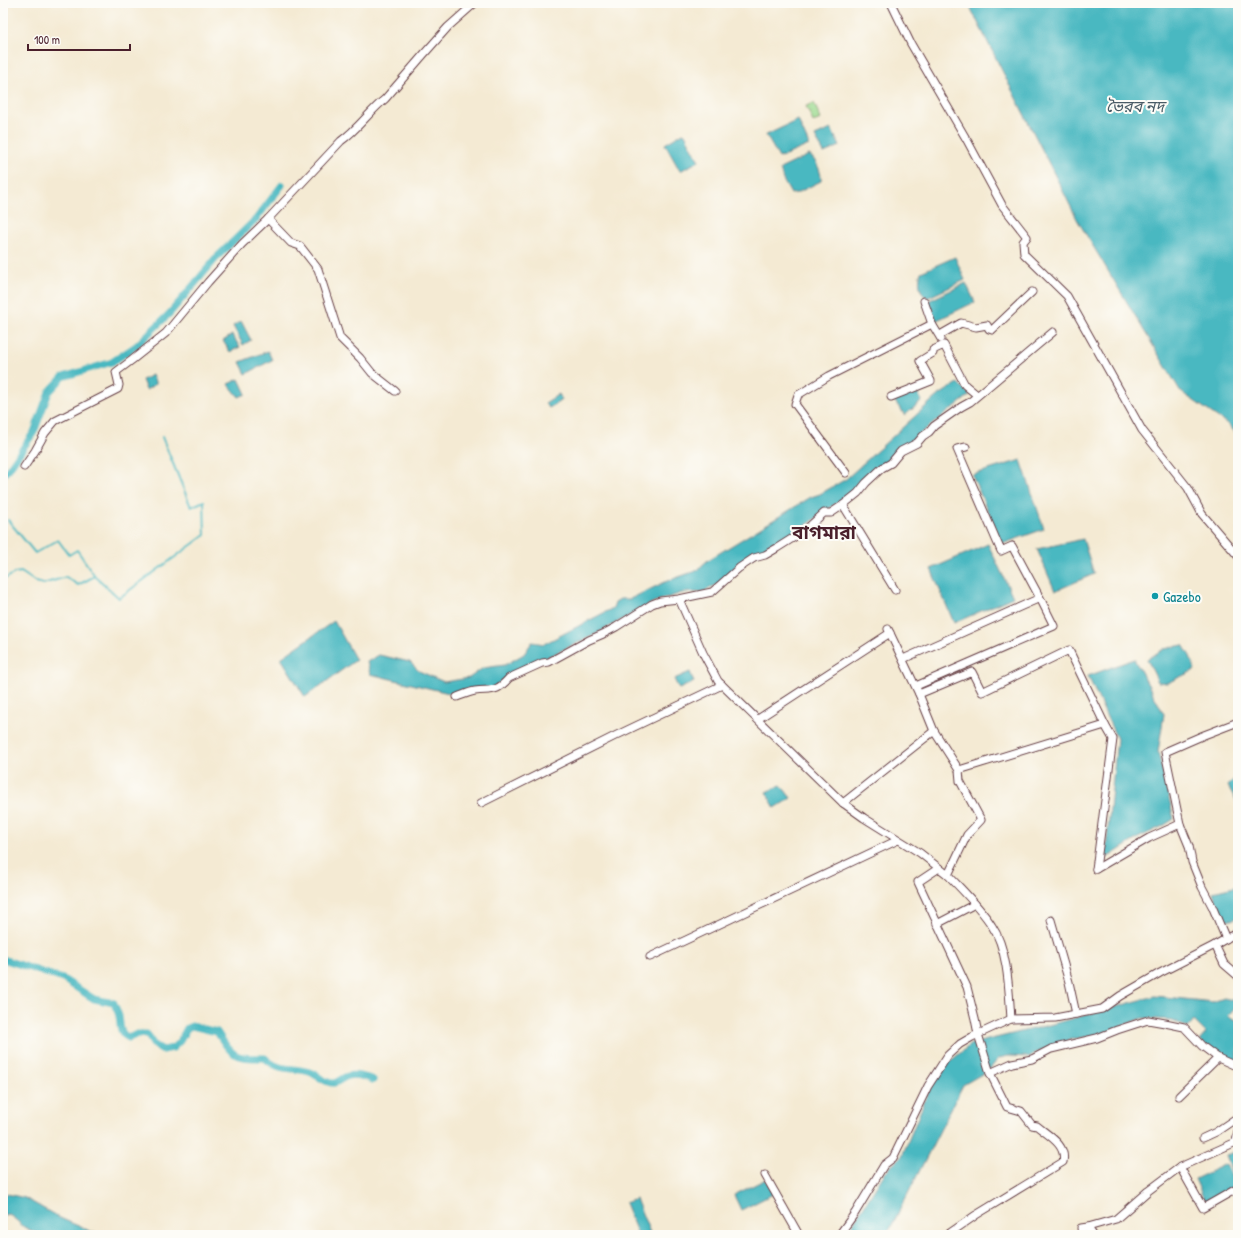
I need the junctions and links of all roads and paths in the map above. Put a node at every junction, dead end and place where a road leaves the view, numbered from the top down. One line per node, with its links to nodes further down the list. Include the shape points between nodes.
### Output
1 (475, 3): 3 (street, via 448,27 385,99 341,141)
2 (891, 3): 17 (street, via 911,44 1002,205 1027,237 1023,242 1024,254 1068,296 1142,430 1188,488 1202,514)
3 (268, 219): 10 (street, via 290,243 300,246 318,269 340,338 372,373); 14 (street, via 242,244 166,333 116,372 118,389 55,421)
4 (1032, 292): 8 (street, via 992,330 987,325 976,327 961,323)
5 (924, 301): 6 (street)
6 (932, 324): 8 (street); 15 (street, via 829,376 798,395 795,404)
7 (1053, 332): 11 (street)
8 (940, 335): 9 (street)
9 (944, 344): 11 (street, via 965,385); 12 (street, via 920,361 931,381)
10 (395, 391)
11 (977, 395): 16 (street, via 934,426 917,443 901,451)
12 (891, 397)
13 (966, 447): 19 (street, via 956,450 1001,551 1012,546)
14 (24, 467)
15 (846, 473)
16 (843, 505): 18 (street); 20 (street, via 830,513 824,513 804,531 750,561 712,592)
17 (1238, 556)
18 (895, 590)
19 (1040, 598): 21 (street); 23 (street, via 1054,626)
20 (679, 599): 22 (street, via 703,653); 25 (street, via 652,604 616,627 549,662 509,678 493,691)
21 (903, 659): 23 (street); 26 (street, via 889,631)
22 (722, 685): 26 (street); 31 (street)
23 (916, 686): 24 (street)
24 (919, 694): 28 (street, via 972,672 982,692 1069,650); 29 (street)
25 (457, 697)
26 (758, 720): 32 (street)
27 (1238, 722): 33 (street, via 1166,752)
28 (1105, 725): 30 (street); 33 (street, via 1113,739 1096,869 1149,838)
29 (934, 730): 30 (street); 32 (street)
30 (959, 770): 36 (street, via 960,781 980,820 967,835)
31 (481, 803)
32 (843, 803): 34 (street)
33 (1180, 824): 41 (street, via 1198,879)
34 (898, 840): 35 (street); 43 (street)
35 (939, 868): 36 (street); 39 (street, via 918,882)
36 (948, 875): 37 (street)
37 (975, 904): 39 (street); 46 (street, via 993,927 1001,944 1009,981)
38 (1051, 920): 45 (street)
39 (937, 924): 47 (street, via 966,986)
40 (1238, 932): 41 (street)
41 (1226, 939): 42 (street)
42 (1216, 945): 44 (street, via 1224,964); 45 (street, via 1160,973 1102,1009)
43 (650, 957)
44 (1238, 976)
45 (1076, 1014): 46 (street, via 1055,1018)
46 (1011, 1019): 47 (street)
47 (978, 1036): 50 (street); 60 (street, via 960,1044 948,1055 928,1086 893,1158 884,1165)
48 (1218, 1058): 49 (street); 50 (street, via 1184,1027 1148,1020 1097,1038 1051,1049 1032,1059 1012,1063); 51 (street)
49 (1238, 1067)
50 (990, 1072): 61 (street, via 1007,1107 1021,1111 1032,1126 1037,1126 1061,1147 1065,1155 1063,1162)
51 (1179, 1096)
52 (1238, 1118): 54 (street)
53 (1238, 1132): 55 (street, via 1236,1142)
54 (1204, 1138)
55 (1180, 1167): 57 (street, via 1203,1208); 58 (street, via 1116,1219)
56 (765, 1175): 59 (street)
57 (1238, 1188)
58 (1088, 1227): 62 (street, via 1081,1228); 63 (street)
59 (799, 1235)
60 (839, 1235)
61 (947, 1235)
62 (1082, 1235)
63 (1093, 1235)

